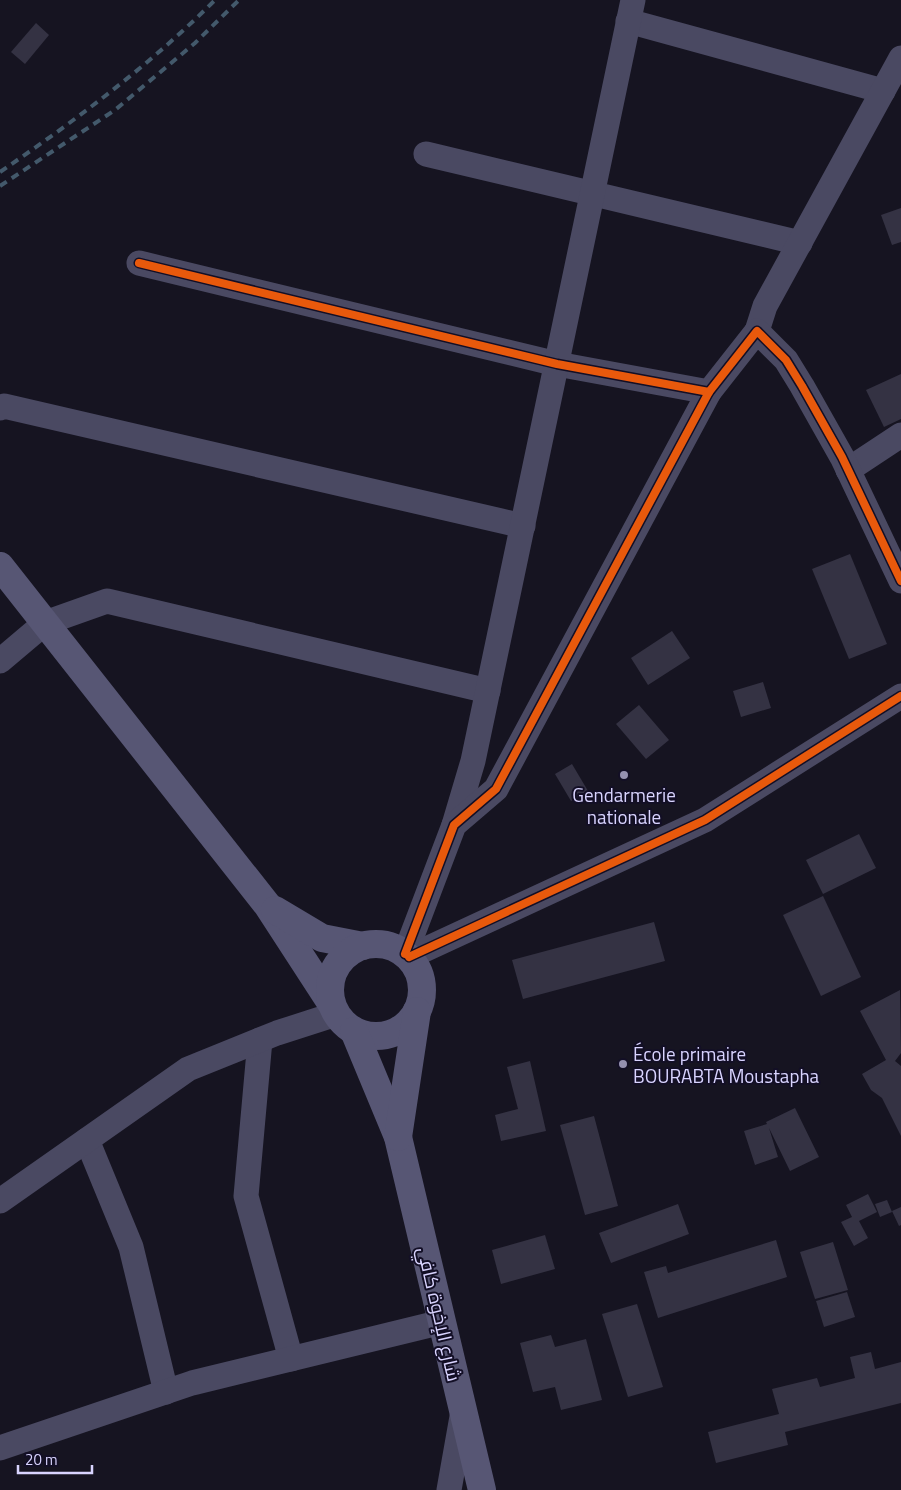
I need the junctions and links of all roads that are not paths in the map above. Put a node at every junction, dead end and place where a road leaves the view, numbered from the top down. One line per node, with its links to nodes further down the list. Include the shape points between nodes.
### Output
1 (630, 10): 3 (street); 5 (street)
2 (901, 58): 3 (street)
3 (883, 91): 6 (street)
4 (426, 154): 5 (street)
5 (592, 195): 6 (street); 9 (street)
6 (800, 243): 8 (street, via 765,306)
7 (139, 263): 9 (street)
8 (756, 331): 10 (street); 13 (street, via 786,360)
9 (557, 364): 10 (street); 14 (street)
10 (709, 392): 21 (street, via 496,789)
11 (0, 408): 14 (street, via 4,406)
12 (901, 435): 13 (street)
13 (848, 470): 16 (street)
14 (523, 526): 19 (street)
15 (0, 566): 17 (main road)
16 (901, 581)
17 (45, 623): 18 (street); 19 (street, via 107,602); 22 (main road)
18 (0, 661)
19 (488, 691): 21 (street, via 473,761)
20 (901, 696): 24 (street, via 705,820)
21 (454, 825): 24 (street)
22 (268, 906): 23 (main road, via 322,938); 26 (main road)
23 (362, 946): 24 (main road, via 392,946); 26 (main road, via 339,962 332,974 330,988)
24 (407, 955): 25 (main road, via 422,982 422,997)
25 (417, 1011): 26 (main road, via 408,1023 382,1036 368,1035); 28 (main road)
26 (341, 1016): 27 (street); 28 (main road)
27 (260, 1040): 29 (street, via 188,1069); 32 (street, via 246,1196)
28 (398, 1137): 31 (main road, شارع الإخوة كافي)
29 (87, 1140): 30 (street); 33 (street, via 131,1247)
30 (0, 1201)
31 (442, 1322): 32 (street); 34 (main road, شارع الإخوة كافي)
32 (291, 1359): 33 (street)
33 (166, 1392): 35 (street)
34 (466, 1423): 36 (street); 37 (main road, شارع الإخوة كافي)
35 (0, 1448)
36 (449, 1490)
37 (482, 1490)

